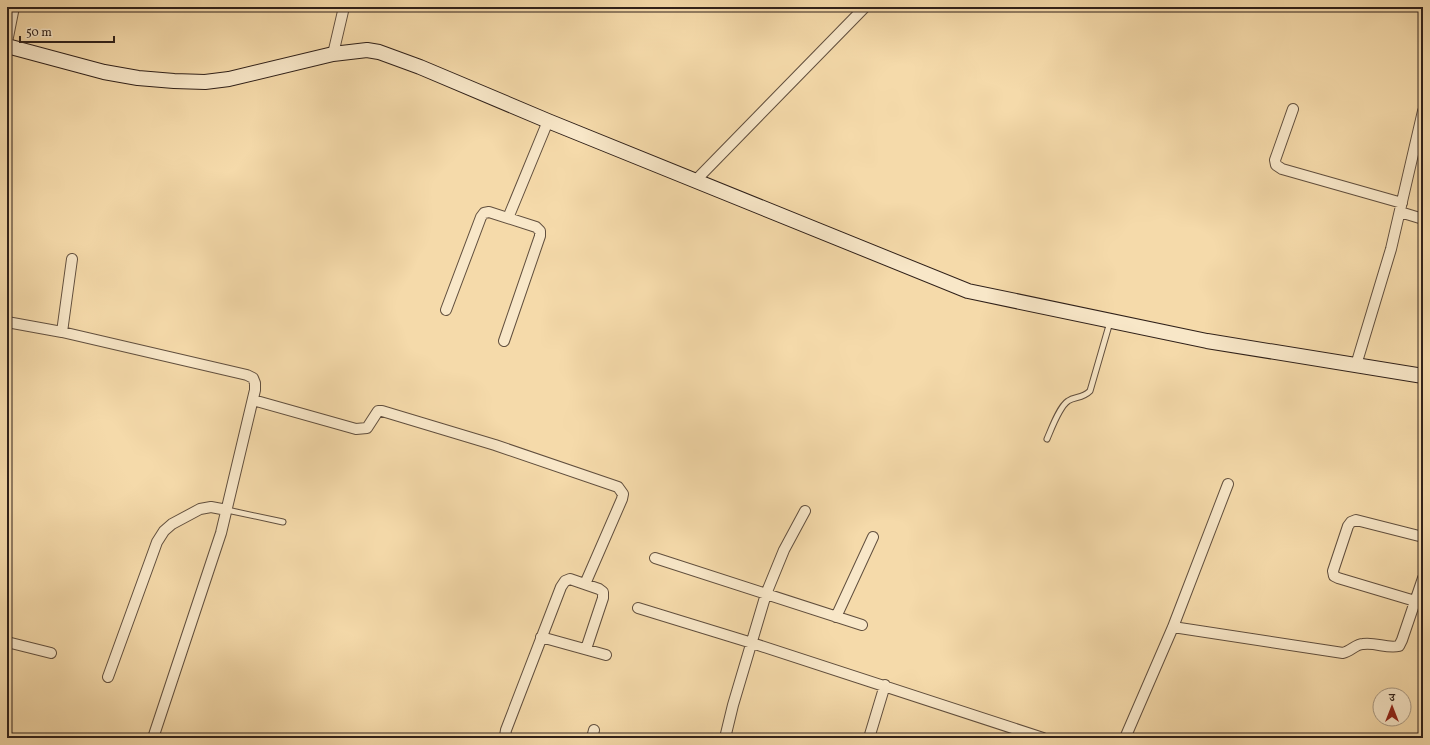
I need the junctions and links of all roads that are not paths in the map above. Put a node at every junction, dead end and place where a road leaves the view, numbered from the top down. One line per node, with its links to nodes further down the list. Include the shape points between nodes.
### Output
1 (14, 7): 4 (street)
2 (344, 7): 6 (street)
3 (866, 7): 10 (street)
4 (7, 42)
5 (7, 46): 6 (street, via 104,72 138,78 205,82 229,79)
6 (333, 54): 9 (street, via 367,50 379,52 420,66)
7 (1293, 109): 11 (street, via 1275,160 1276,165)
8 (1423, 111): 11 (street)
9 (548, 121): 10 (street); 12 (street)
10 (696, 180): 16 (street, via 968,291)
11 (1401, 208): 13 (street); 20 (street)
12 (508, 218): 15 (street, via 488,212 481,217); 19 (street, via 536,227 540,231 540,236)
13 (1423, 219)
14 (72, 258): 18 (street)
15 (446, 310)
16 (1110, 320): 20 (street, via 1207,340); 23 (lane, via 1090,391 1085,396 1067,401)
17 (7, 322): 18 (street)
18 (62, 332): 22 (street, via 247,375 253,378 255,383)
19 (504, 341)
20 (1356, 365): 21 (street)
21 (1423, 376)
22 (253, 400): 25 (street); 32 (street, via 356,429 367,428 374,415 382,411 495,445 618,487 623,494 622,499)
23 (1047, 440)
24 (1228, 484): 38 (street)
25 (227, 510): 27 (lane); 45 (street, via 211,507 200,509 164,531 157,542); 47 (street, via 207,579)
26 (805, 511): 33 (street, via 784,550)
27 (283, 522)
28 (873, 537): 36 (street)
29 (1423, 537): 34 (street, via 1356,520 1348,526 1333,571 1334,576 1338,578)
30 (655, 558): 33 (street)
31 (1423, 578): 34 (street)
32 (585, 584): 39 (street, via 565,581); 42 (street, via 603,592)
33 (766, 594): 36 (street); 41 (street)
34 (1415, 601): 38 (street, via 1399,646 1392,648 1362,644 1343,653)
35 (638, 608): 41 (street)
36 (836, 617): 37 (street)
37 (862, 625)
38 (1173, 627): 52 (street)
39 (541, 637): 42 (street); 48 (street, via 506,730)
40 (7, 642): 43 (street)
41 (752, 642): 46 (street); 49 (street)
42 (586, 649): 44 (street)
43 (50, 653)
44 (606, 655)
45 (108, 677)
46 (885, 685): 50 (street); 51 (street)
47 (153, 738)
48 (506, 738)
49 (725, 738)
50 (869, 738)
51 (1044, 738)
52 (1125, 738)

